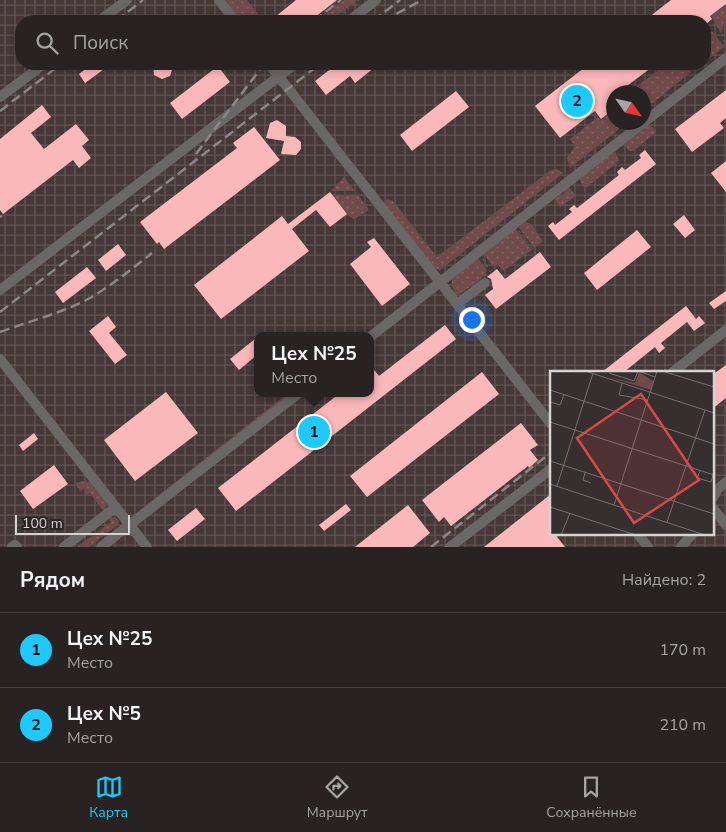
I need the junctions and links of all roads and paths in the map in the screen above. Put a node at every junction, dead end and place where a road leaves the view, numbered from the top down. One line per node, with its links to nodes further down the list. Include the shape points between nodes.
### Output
1 (127, 0): 5 (lane)
2 (219, 0): 6 (lane)
3 (359, 0): 7 (path)
4 (376, 0): 8 (lane)
5 (107, 15)
6 (231, 15)
7 (340, 15)
8 (357, 15)
9 (726, 21): 10 (path, via 722,38)
10 (726, 44)
11 (726, 58): 16 (lane)
12 (36, 70): 18 (lane)
13 (274, 70): 17 (lane)
14 (288, 70): 17 (lane)
15 (711, 70): 19 (lane)
16 (711, 70)
17 (279, 77): 23 (lane); 25 (lane)
18 (0, 97)
19 (514, 224): 20 (lane); 21 (path)
20 (478, 253): 22 (path); 23 (lane)
21 (537, 255)
22 (491, 274)
23 (441, 282): 26 (lane); 28 (lane)
24 (485, 282): 26 (lane)
25 (0, 290)
26 (457, 304): 32 (lane)
27 (726, 330): 30 (lane)
28 (374, 334)
29 (0, 359): 36 (lane)
30 (675, 371)
31 (294, 397): 38 (lane)
32 (550, 423)
33 (550, 470): 47 (lane)
34 (726, 482): 35 (lane)
35 (714, 496)
36 (116, 507): 38 (lane); 44 (lane)
37 (714, 510): 39 (lane)
38 (130, 525): 45 (lane); 46 (lane)
39 (726, 525)
40 (638, 534): 48 (lane)
41 (692, 534): 49 (lane)
42 (12, 547): 43 (lane)
43 (16, 547)
44 (64, 547)
45 (101, 547)
46 (147, 547)
47 (450, 547)
48 (648, 547)
49 (681, 547)

